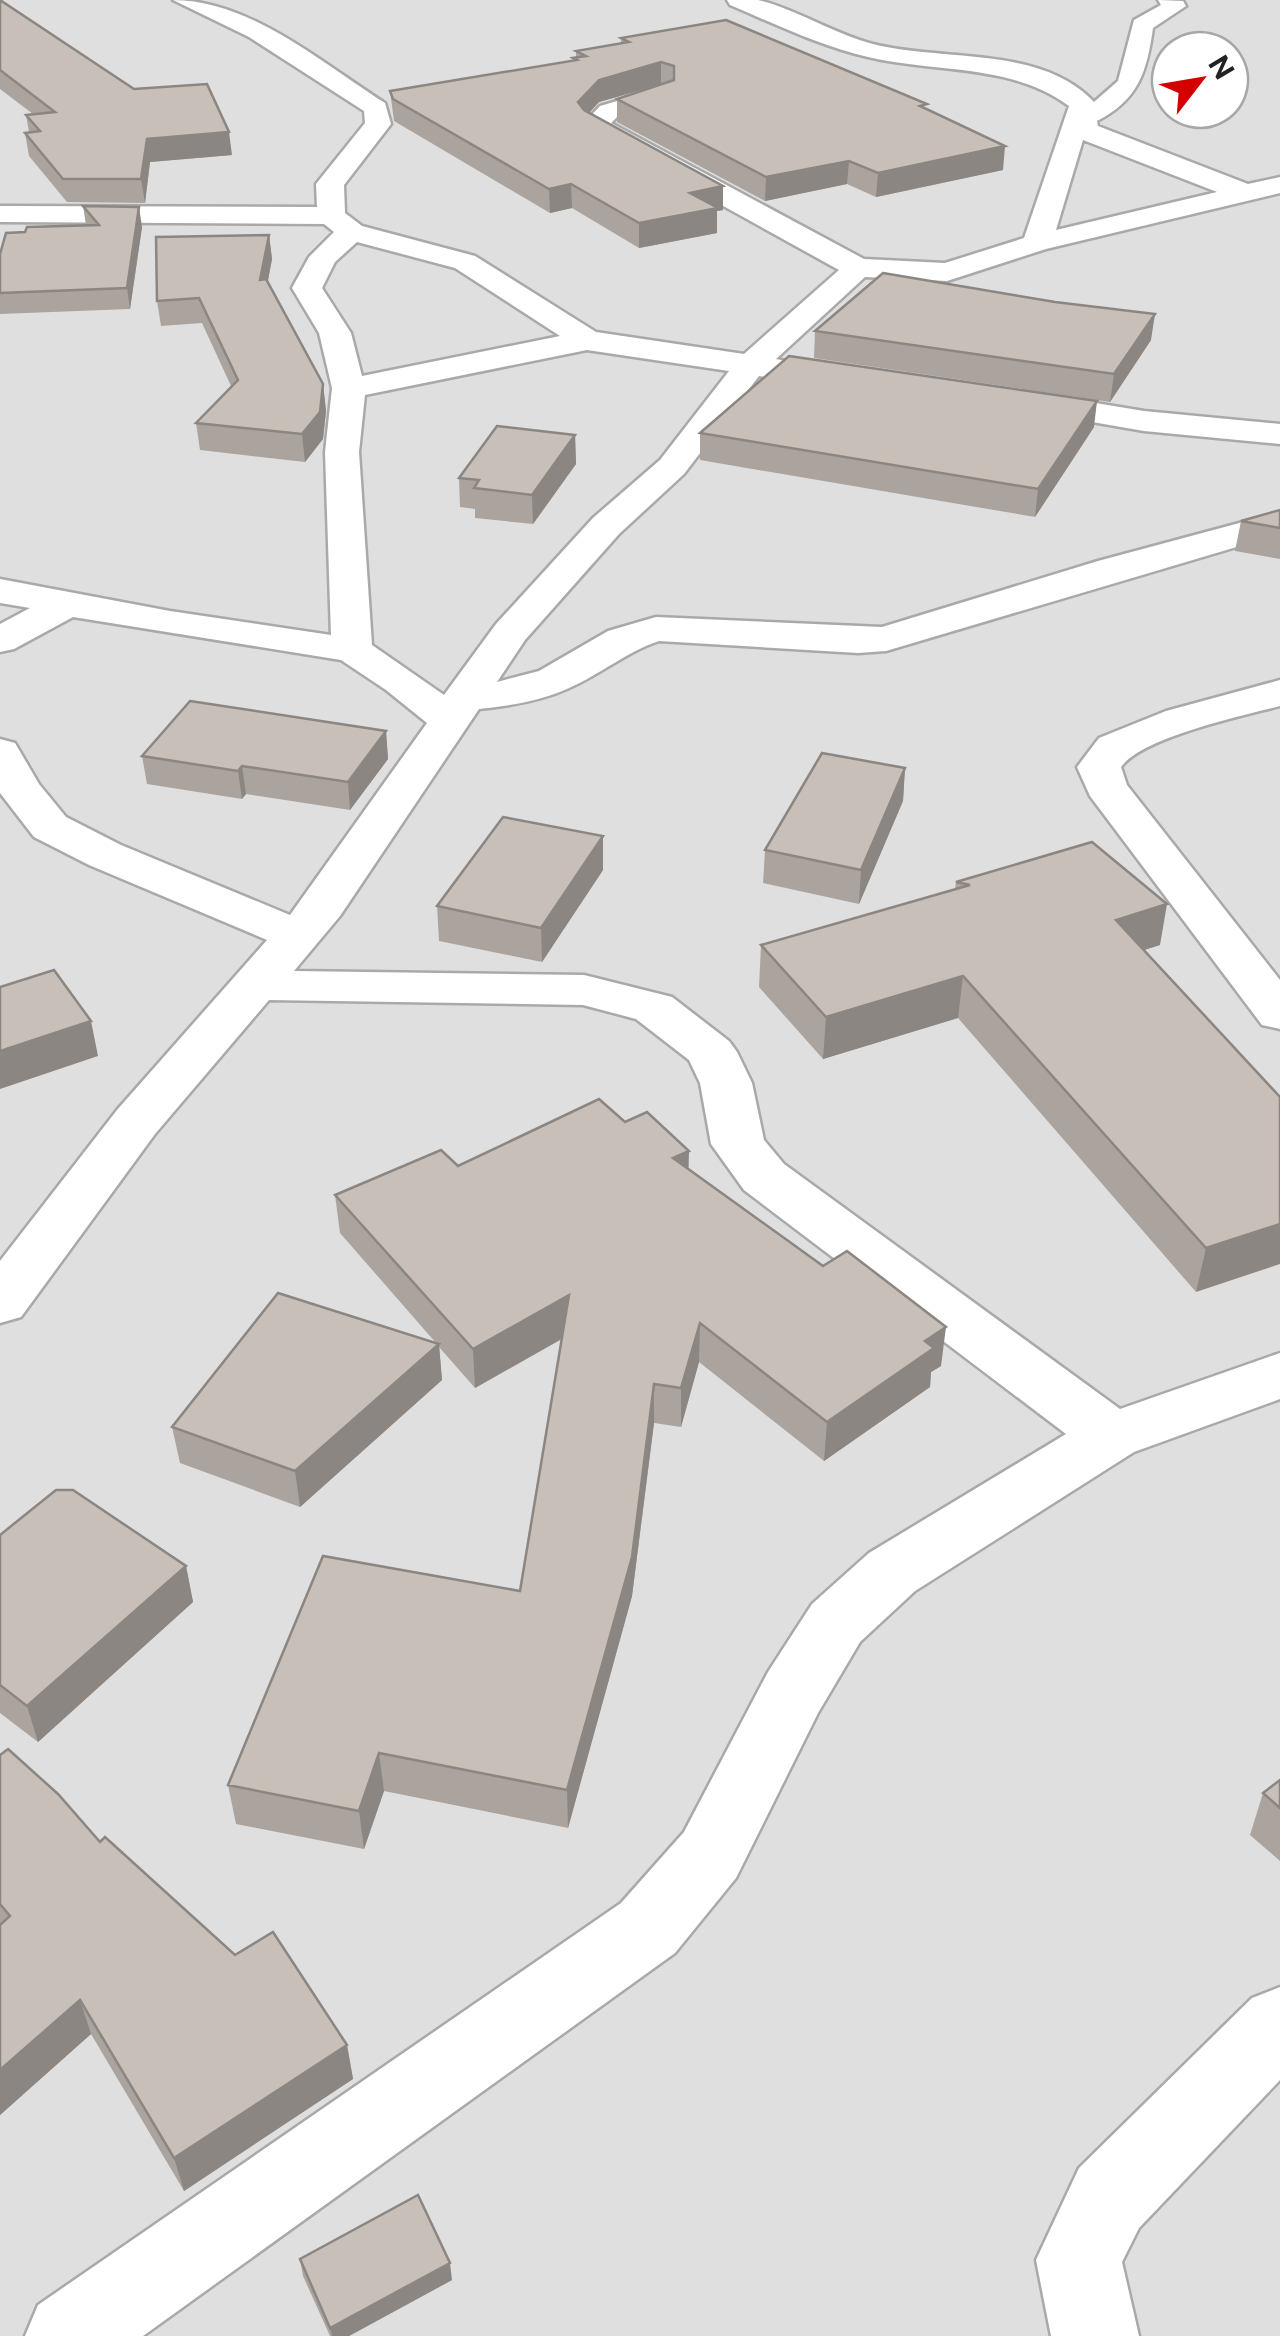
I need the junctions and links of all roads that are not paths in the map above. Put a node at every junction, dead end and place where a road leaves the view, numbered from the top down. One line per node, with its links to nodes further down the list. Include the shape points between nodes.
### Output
1 (184, 0): 8 (street, via 257,32 376,108 378,124 330,184)
2 (738, 0): 5 (street, via 871,52 1030,77 1072,94)
3 (1169, 0): 5 (street, via 1175,6 1170,12 1142,25 1126,93 1113,104)
4 (662, 95): 10 (street, via 609,111 595,125)
5 (1084, 110): 6 (street, via 1091,134); 9 (street)
6 (1263, 189): 9 (street)
7 (0, 214): 8 (street)
8 (341, 224): 11 (street, via 465,262); 14 (street, via 307,288 334,333)
9 (1037, 243): 10 (street, via 947,272)
10 (858, 268): 12 (street)
11 (587, 340): 12 (street); 14 (street)
12 (751, 365): 13 (street); 23 (street, via 672,467 606,526 510,632)
13 (810, 373)
14 (349, 388): 21 (street, via 342,452)
15 (986, 396): 16 (street)
16 (1280, 434)
17 (1280, 523): 23 (street, via 886,638 656,629 622,640 554,680)
18 (0, 591): 19 (street)
19 (66, 604): 20 (street); 21 (street)
20 (0, 640)
21 (352, 650): 23 (street)
22 (1280, 693): 27 (street, via 1114,747 1099,767 1106,787)
23 (455, 708): 25 (street)
24 (0, 752): 25 (street, via 50,827)
25 (299, 936): 26 (street)
26 (258, 985): 28 (street, via 136,1122); 30 (street, via 584,990 654,1008 711,1052 726,1082 738,1144 764,1178)
27 (1280, 1014)
28 (0, 1302)
29 (1280, 1376): 30 (street)
30 (1112, 1436): 32 (street, via 892,1572 836,1623 710,1855 648,1928)
31 (1280, 2024): 33 (street, via 1109,2198 1080,2260)
32 (70, 2336)
33 (1096, 2336)

